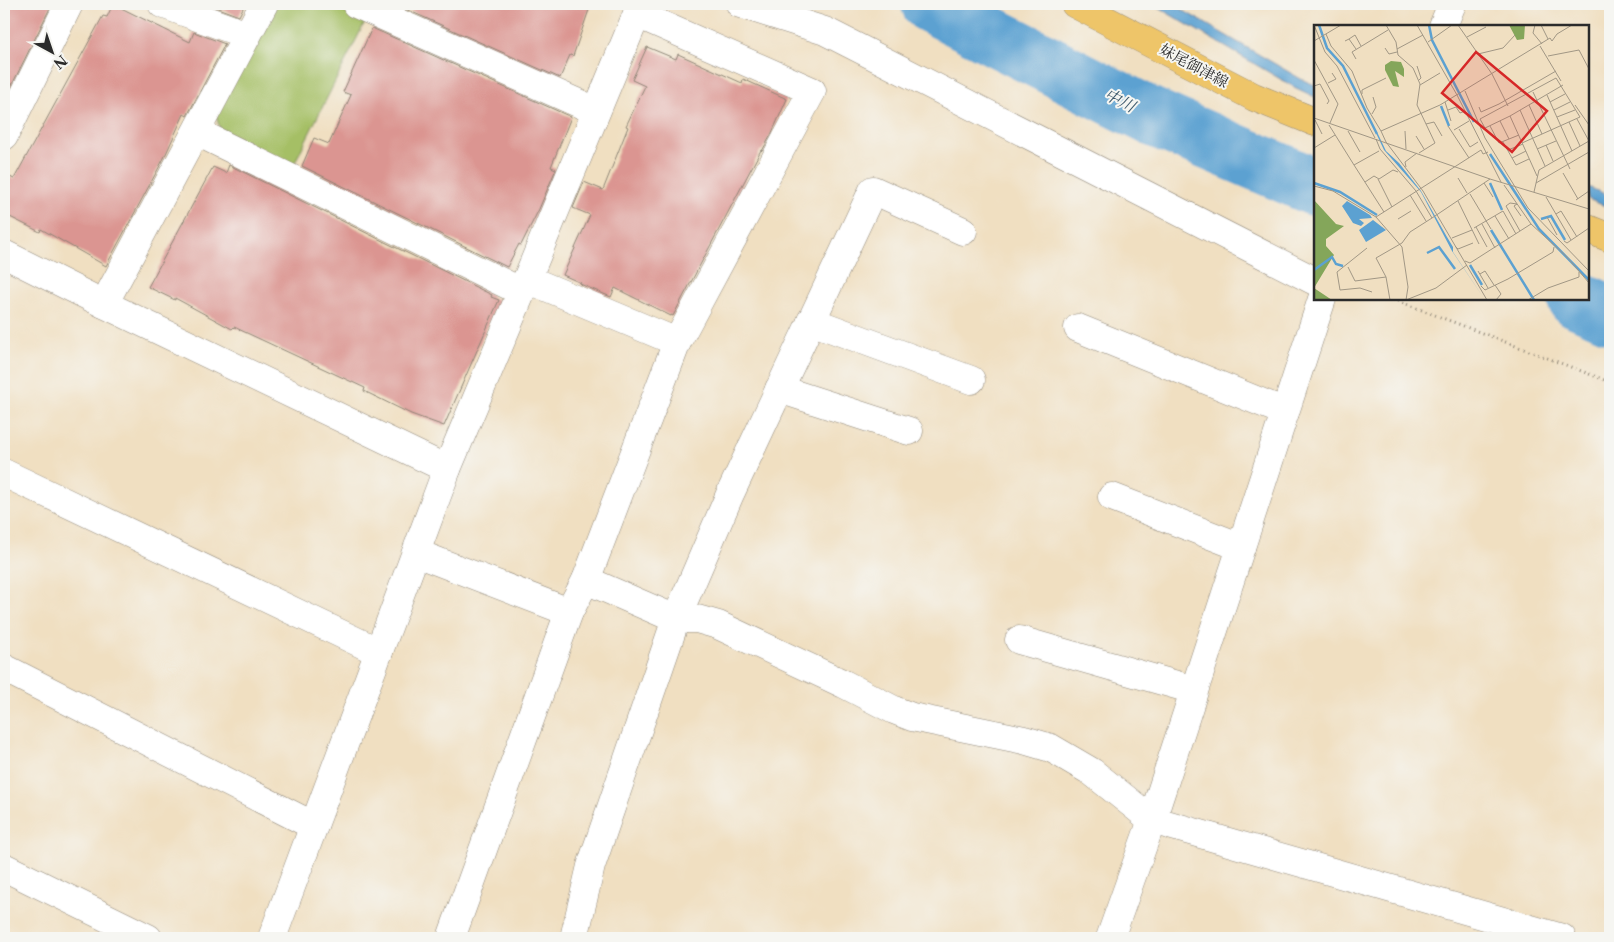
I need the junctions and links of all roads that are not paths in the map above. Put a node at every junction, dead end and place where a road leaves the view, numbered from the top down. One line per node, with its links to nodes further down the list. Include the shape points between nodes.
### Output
1 (70, 4): 15 (street)
2 (162, 4): 11 (street)
3 (264, 4): 11 (street)
4 (356, 4): 12 (street)
5 (740, 4): 20 (street, via 825,31)
6 (1075, 4): 9 (main road, 妹尾御津線)
7 (1452, 4): 10 (street)
8 (639, 9): 12 (street); 26 (street, via 812,91)
9 (1109, 12): 13 (main road, 妹尾御津線, via 1254,98)
10 (1443, 25)
11 (247, 35): 14 (street)
12 (596, 111): 21 (street)
13 (1314, 122)
14 (196, 132): 21 (street); 23 (street)
15 (4, 136)
16 (1589, 229): 18 (main road)
17 (963, 231): 24 (street, via 873,190)
18 (1610, 238)
19 (4, 254): 23 (street)
20 (1314, 280)
21 (525, 286): 26 (street); 31 (street)
22 (1322, 300): 29 (street)
23 (104, 304): 31 (street)
24 (811, 322): 27 (street); 28 (street)
25 (1078, 328): 29 (street)
26 (677, 342): 36 (street)
27 (970, 380)
28 (779, 389): 30 (street); 38 (street)
29 (1285, 412): 34 (street)
30 (909, 431)
31 (447, 469): 35 (street)
32 (4, 473): 40 (street)
33 (1112, 497): 34 (street)
34 (1241, 547): 42 (street)
35 (416, 552): 37 (street); 40 (street)
36 (586, 580): 37 (street); 38 (street)
37 (569, 612): 48 (street)
38 (676, 619): 43 (street, via 697,619 718,625 912,717 1051,748 1092,772); 49 (street, via 591,866)
39 (1019, 640): 42 (street)
40 (379, 652): 44 (street)
41 (4, 668): 44 (street)
42 (1194, 690): 43 (street)
43 (1152, 820): 50 (street); 51 (street)
44 (314, 826): 47 (street)
45 (4, 867): 46 (street)
46 (148, 938)
47 (272, 938)
48 (451, 938)
49 (574, 938)
50 (1110, 938)
51 (1562, 938)

